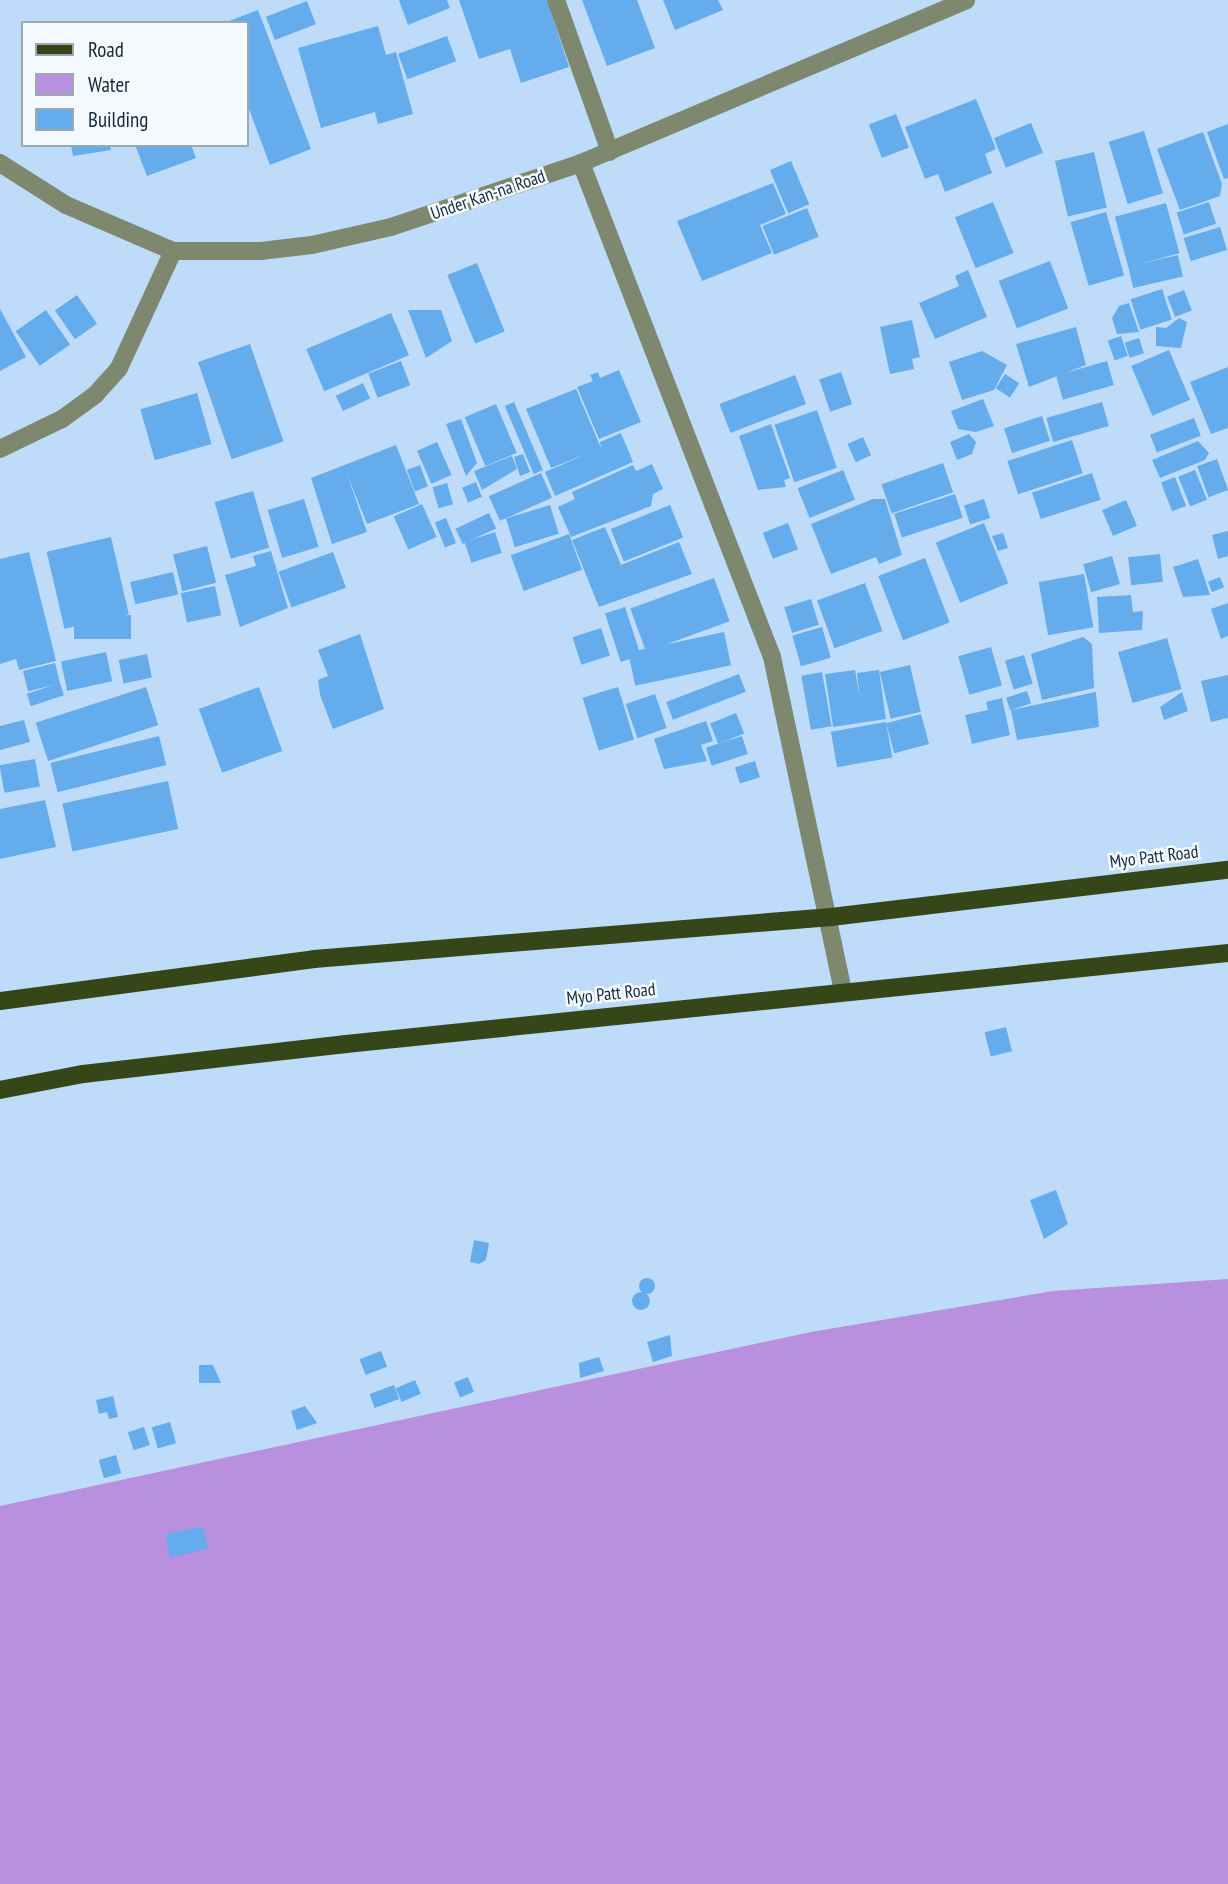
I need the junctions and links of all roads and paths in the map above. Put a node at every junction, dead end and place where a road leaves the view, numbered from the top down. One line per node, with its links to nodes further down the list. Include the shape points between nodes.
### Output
1 (556, 0): 3 (street)
2 (966, 0): 3 (street, Under Kan-na Road)
3 (610, 152): 5 (street, Under Kan-na Road)
4 (0, 163): 6 (street, Under Kan-na Road, via 65,205)
5 (581, 163): 6 (street, Under Kan-na Road, via 391,227 326,242 261,251); 9 (street, via 772,657)
6 (173, 251): 7 (street, via 119,368 95,395 62,419)
7 (0, 449)
8 (1228, 870): 9 (main road, Myo Patt Road)
9 (831, 917): 11 (street); 12 (main road, Myo Patt Road, via 314,959)
10 (1228, 953): 11 (main road, Myo Patt Road)
11 (843, 990): 13 (main road, Myo Patt Road, via 83,1074)
12 (0, 1000)
13 (0, 1090)

